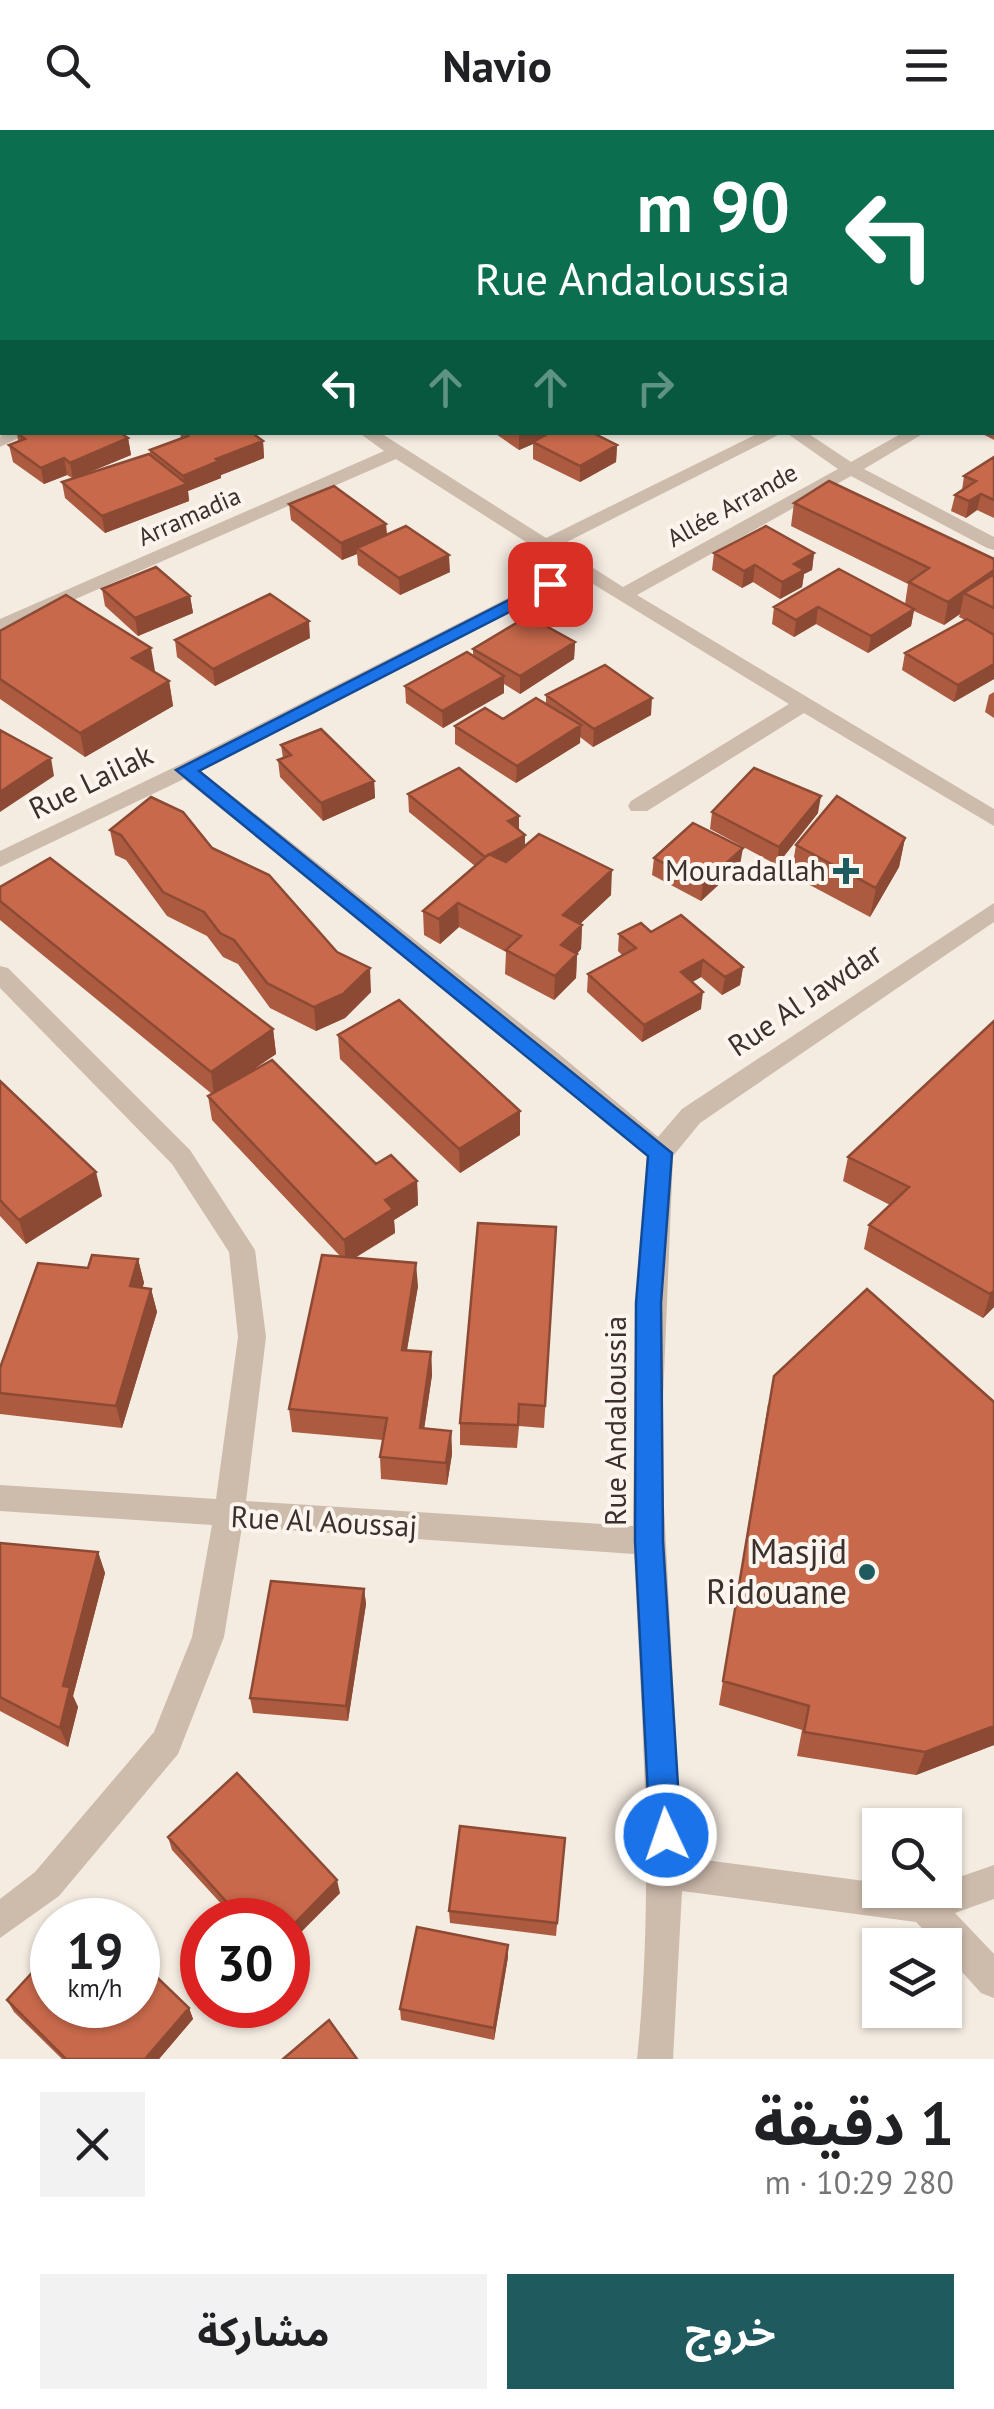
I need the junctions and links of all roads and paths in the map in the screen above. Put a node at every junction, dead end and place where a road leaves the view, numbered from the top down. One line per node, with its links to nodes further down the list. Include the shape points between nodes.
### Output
1 (371, 435): 5 (street)
2 (770, 435): 8 (street, Allée Arrande)
3 (798, 435): 6 (street)
4 (912, 435): 6 (street, Allée Arrande)
5 (397, 452): 8 (street); 11 (street, Arramadia)
6 (849, 468): 7 (street); 10 (street, Allée Arrande)
7 (994, 544)
8 (547, 545): 9 (street)
9 (583, 568): 10 (street); 13 (street, Rue Lailak)
10 (623, 594): 12 (street)
11 (3, 622)
12 (804, 704): 14 (street); 15 (street)
13 (186, 770): 16 (street, Rue Lailak); 19 (street)
14 (639, 806)
15 (994, 818)
16 (0, 860)
17 (994, 911): 19 (street, Rue Al Jawdar, via 691,1116)
18 (0, 974): 21 (street, via 182,1157 242,1250 252,1338)
19 (660, 1153): 22 (street, Rue Andaloussia, via 648,1303)
20 (0, 1498): 21 (street, Rue Al Aoussaj)
21 (229, 1516): 22 (street, Rue Al Aoussaj); 28 (street, via 208,1637 166,1743 47,1884)
22 (649, 1541): 23 (street, Rue Andaloussia)
23 (668, 1872): 26 (street); 30 (street, Rue Andaloussia)
24 (994, 1882): 25 (street)
25 (962, 1893)
26 (862, 1898)
27 (926, 1908): 29 (street)
28 (0, 1920)
29 (994, 1980)
30 (656, 2059)

